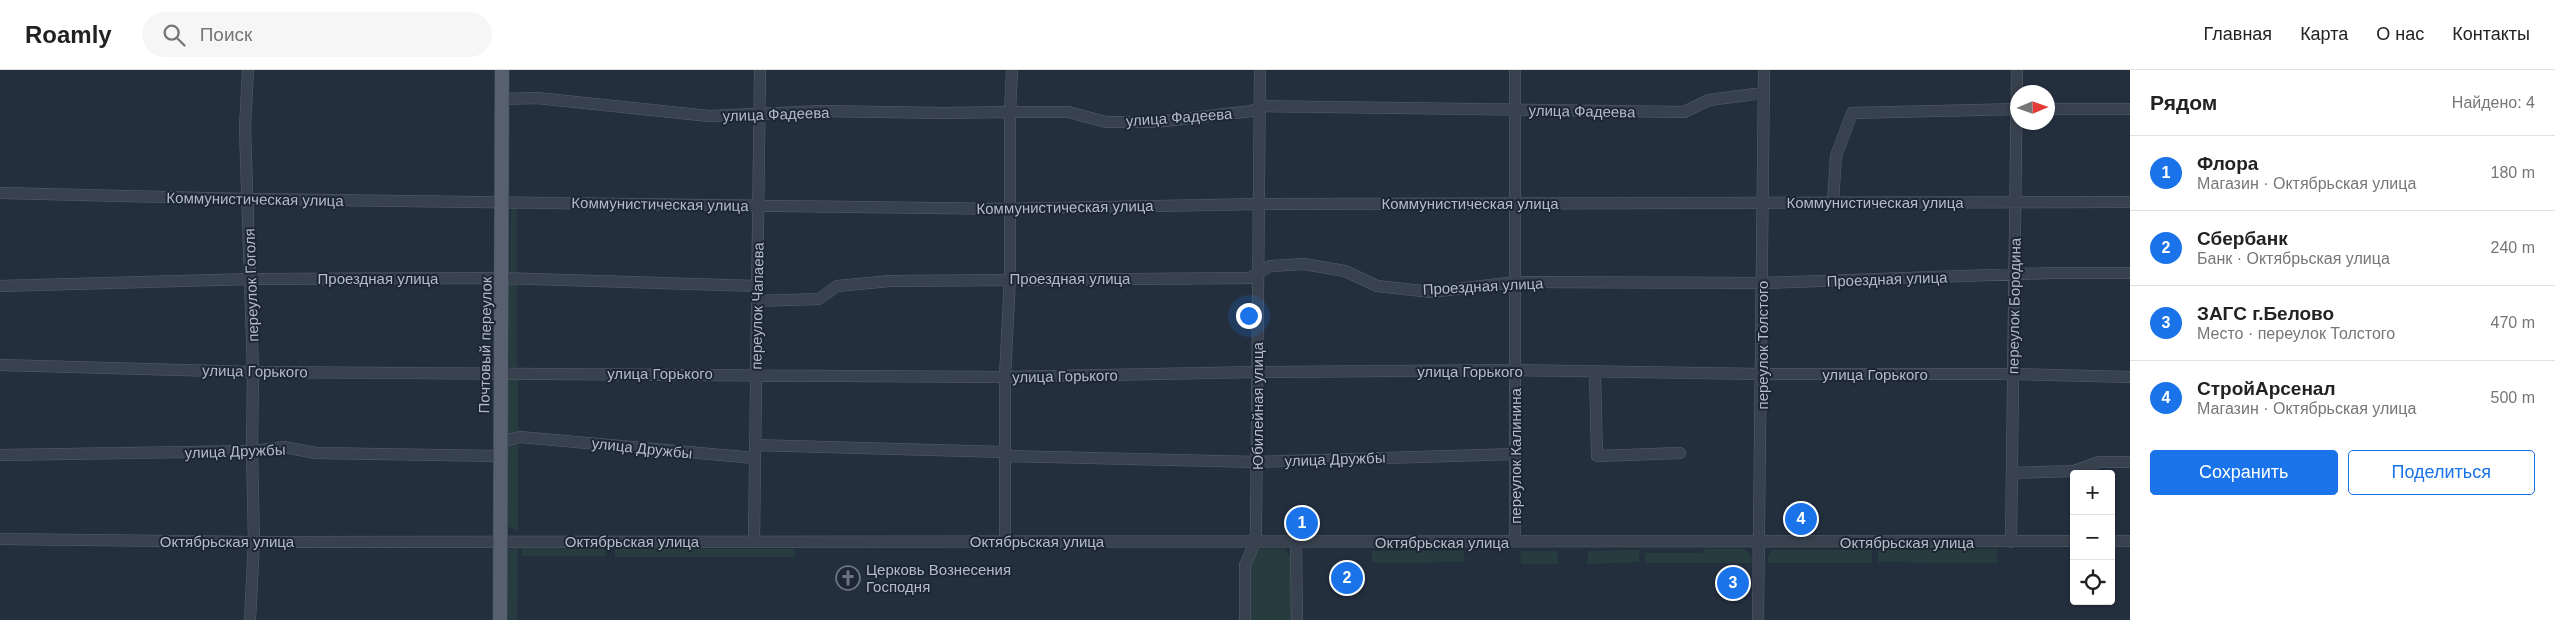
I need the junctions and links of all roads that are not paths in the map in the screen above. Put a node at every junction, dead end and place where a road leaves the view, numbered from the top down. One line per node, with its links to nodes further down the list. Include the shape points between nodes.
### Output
1 (248, 70): 21 (street, переулок Гоголя, via 245,128)
2 (502, 70): 11 (main road, Почтовый переулок)
3 (760, 70): 18 (street, переулок Чапаева)
4 (1012, 70): 17 (street)
5 (1260, 70): 12 (street, Юбилейная улица)
6 (1515, 70): 16 (street, переулок Калинина)
7 (1764, 70): 10 (street, переулок Толстого)
8 (2017, 70): 9 (street, переулок Бородина)
9 (2017, 85)
10 (1763, 93): 16 (street, улица Фадеева, via 1709,100 1684,112); 24 (street, переулок Толстого)
11 (502, 99): 18 (street, улица Фадеева, via 537,98 709,116); 23 (main road, Почтовый переулок)
12 (1260, 106): 16 (street, улица Фадеева); 17 (street, улица Фадеева, via 1252,111 1156,122 1106,122 1068,112); 28 (street, Юбилейная улица)
13 (2010, 109): 25 (street, via 1852,113 1836,156)
14 (2055, 109): 15 (street)
15 (2130, 109)
16 (1515, 110): 27 (street, переулок Калинина)
17 (1010, 112): 18 (street, улица Фадеева, via 821,111); 30 (street)
18 (760, 115): 29 (street, переулок Чапаева)
19 (2017, 130): 22 (street, переулок Бородина)
20 (0, 193): 21 (street, Коммунистическая улица)
21 (247, 199): 23 (street, Коммунистическая улица); 36 (street, переулок Гоголя)
22 (2016, 201): 25 (street, Коммунистическая улица); 26 (street, Коммунистическая улица); 33 (street, переулок Бородина)
23 (502, 202): 29 (street, Коммунистическая улица); 34 (main road, Почтовый переулок)
24 (1764, 202): 25 (street, Коммунистическая улица); 27 (street, Коммунистическая улица); 38 (street, переулок Толстого)
25 (1833, 202)
26 (2130, 202)
27 (1515, 203): 28 (street, Коммунистическая улица); 37 (street, переулок Калинина)
28 (1259, 204): 30 (street, Коммунистическая улица); 31 (street, Юбилейная улица)
29 (759, 206): 30 (street, Коммунистическая улица); 40 (street, переулок Чапаева)
30 (1009, 209): 35 (street)
31 (1260, 272): 35 (street, Проездная улица, via 1250,278); 37 (street, Проездная улица, via 1270,266 1304,264 1345,271 1377,286 1432,292); 45 (street, Юбилейная улица)
32 (2130, 273): 33 (street, Проездная улица)
33 (2015, 275): 38 (street, Проездная улица); 50 (street, переулок Бородина)
34 (502, 278): 36 (street, Проездная улица); 40 (street, Проездная улица); 47 (main road, Почтовый переулок)
35 (1010, 278): 41 (street, Проездная улица, via 890,280 837,286 819,299); 51 (street)
36 (252, 279): 39 (street, Проездная улица); 44 (street, переулок Гоголя)
37 (1516, 282): 38 (street, Проездная улица); 43 (street, переулок Калинина)
38 (1762, 283): 49 (street, переулок Толстого)
39 (0, 286)
40 (757, 286): 41 (street, переулок Чапаева)
41 (758, 300): 48 (street, переулок Чапаева)
42 (0, 365): 44 (street, улица Горького)
43 (1515, 370): 45 (street, улица Горького); 46 (street, улица Горького); 58 (street, переулок Калинина)
44 (254, 372): 47 (street, улица Горького); 55 (street, переулок Гоголя)
45 (1257, 372): 51 (street, улица Горького); 61 (street, Юбилейная улица)
46 (1595, 372): 49 (street, улица Горького); 56 (street, via 1597,456)
47 (502, 373): 48 (street, улица Горького); 54 (main road, Почтовый переулок)
48 (757, 374): 51 (street, улица Горького); 53 (street, переулок Чапаева)
49 (1762, 374): 50 (street, улица Горького); 69 (street, переулок Толстого)
50 (2014, 374): 52 (street, улица Горького); 63 (street, переулок Бородина)
51 (1005, 377): 57 (street)
52 (2130, 378)
53 (757, 445): 57 (street, улица Дружбы); 60 (street, переулок Чапаева)
54 (500, 449): 55 (street, улица Дружбы, via 316,453 284,448); 60 (street, улица Дружбы, via 520,436); 65 (main road, Почтовый переулок)
55 (252, 451): 59 (street, улица Дружбы); 73 (street, переулок Гоголя)
56 (1680, 452)
57 (1004, 454): 61 (street, улица Дружбы); 66 (street)
58 (1515, 454): 61 (street, улица Дружбы); 68 (street, переулок Калинина)
59 (0, 455)
60 (755, 458): 67 (street, переулок Чапаева)
61 (1257, 462): 75 (street, Юбилейная улица)
62 (2130, 462): 63 (street, via 2099,462 2074,471)
63 (2012, 473): 74 (street, переулок Бородина)
64 (0, 539): 73 (street, Октябрьская улица)
65 (499, 540): 67 (street, Октябрьская улица); 73 (street, Октябрьская улица); 78 (main road, Почтовый переулок)
66 (1005, 540): 67 (street, Октябрьская улица); 75 (street, Октябрьская улица)
67 (754, 541)
68 (1515, 541): 69 (street, Октябрьская улица); 76 (street, Октябрьская улица)
69 (1760, 541): 74 (street, Октябрьская улица); 81 (street, переулок Толстого)
70 (2070, 541): 74 (street, Октябрьская улица)
71 (2115, 541): 72 (street)
72 (2130, 541)
73 (254, 542): 77 (street, переулок Гоголя)
74 (2012, 542)
75 (1255, 543): 76 (street, Октябрьская улица); 79 (street, Юбилейная улица, via 1245,565)
76 (1296, 543): 80 (street)
77 (250, 620)
78 (500, 620)
79 (1245, 620)
80 (1298, 620)
81 (1758, 620)

